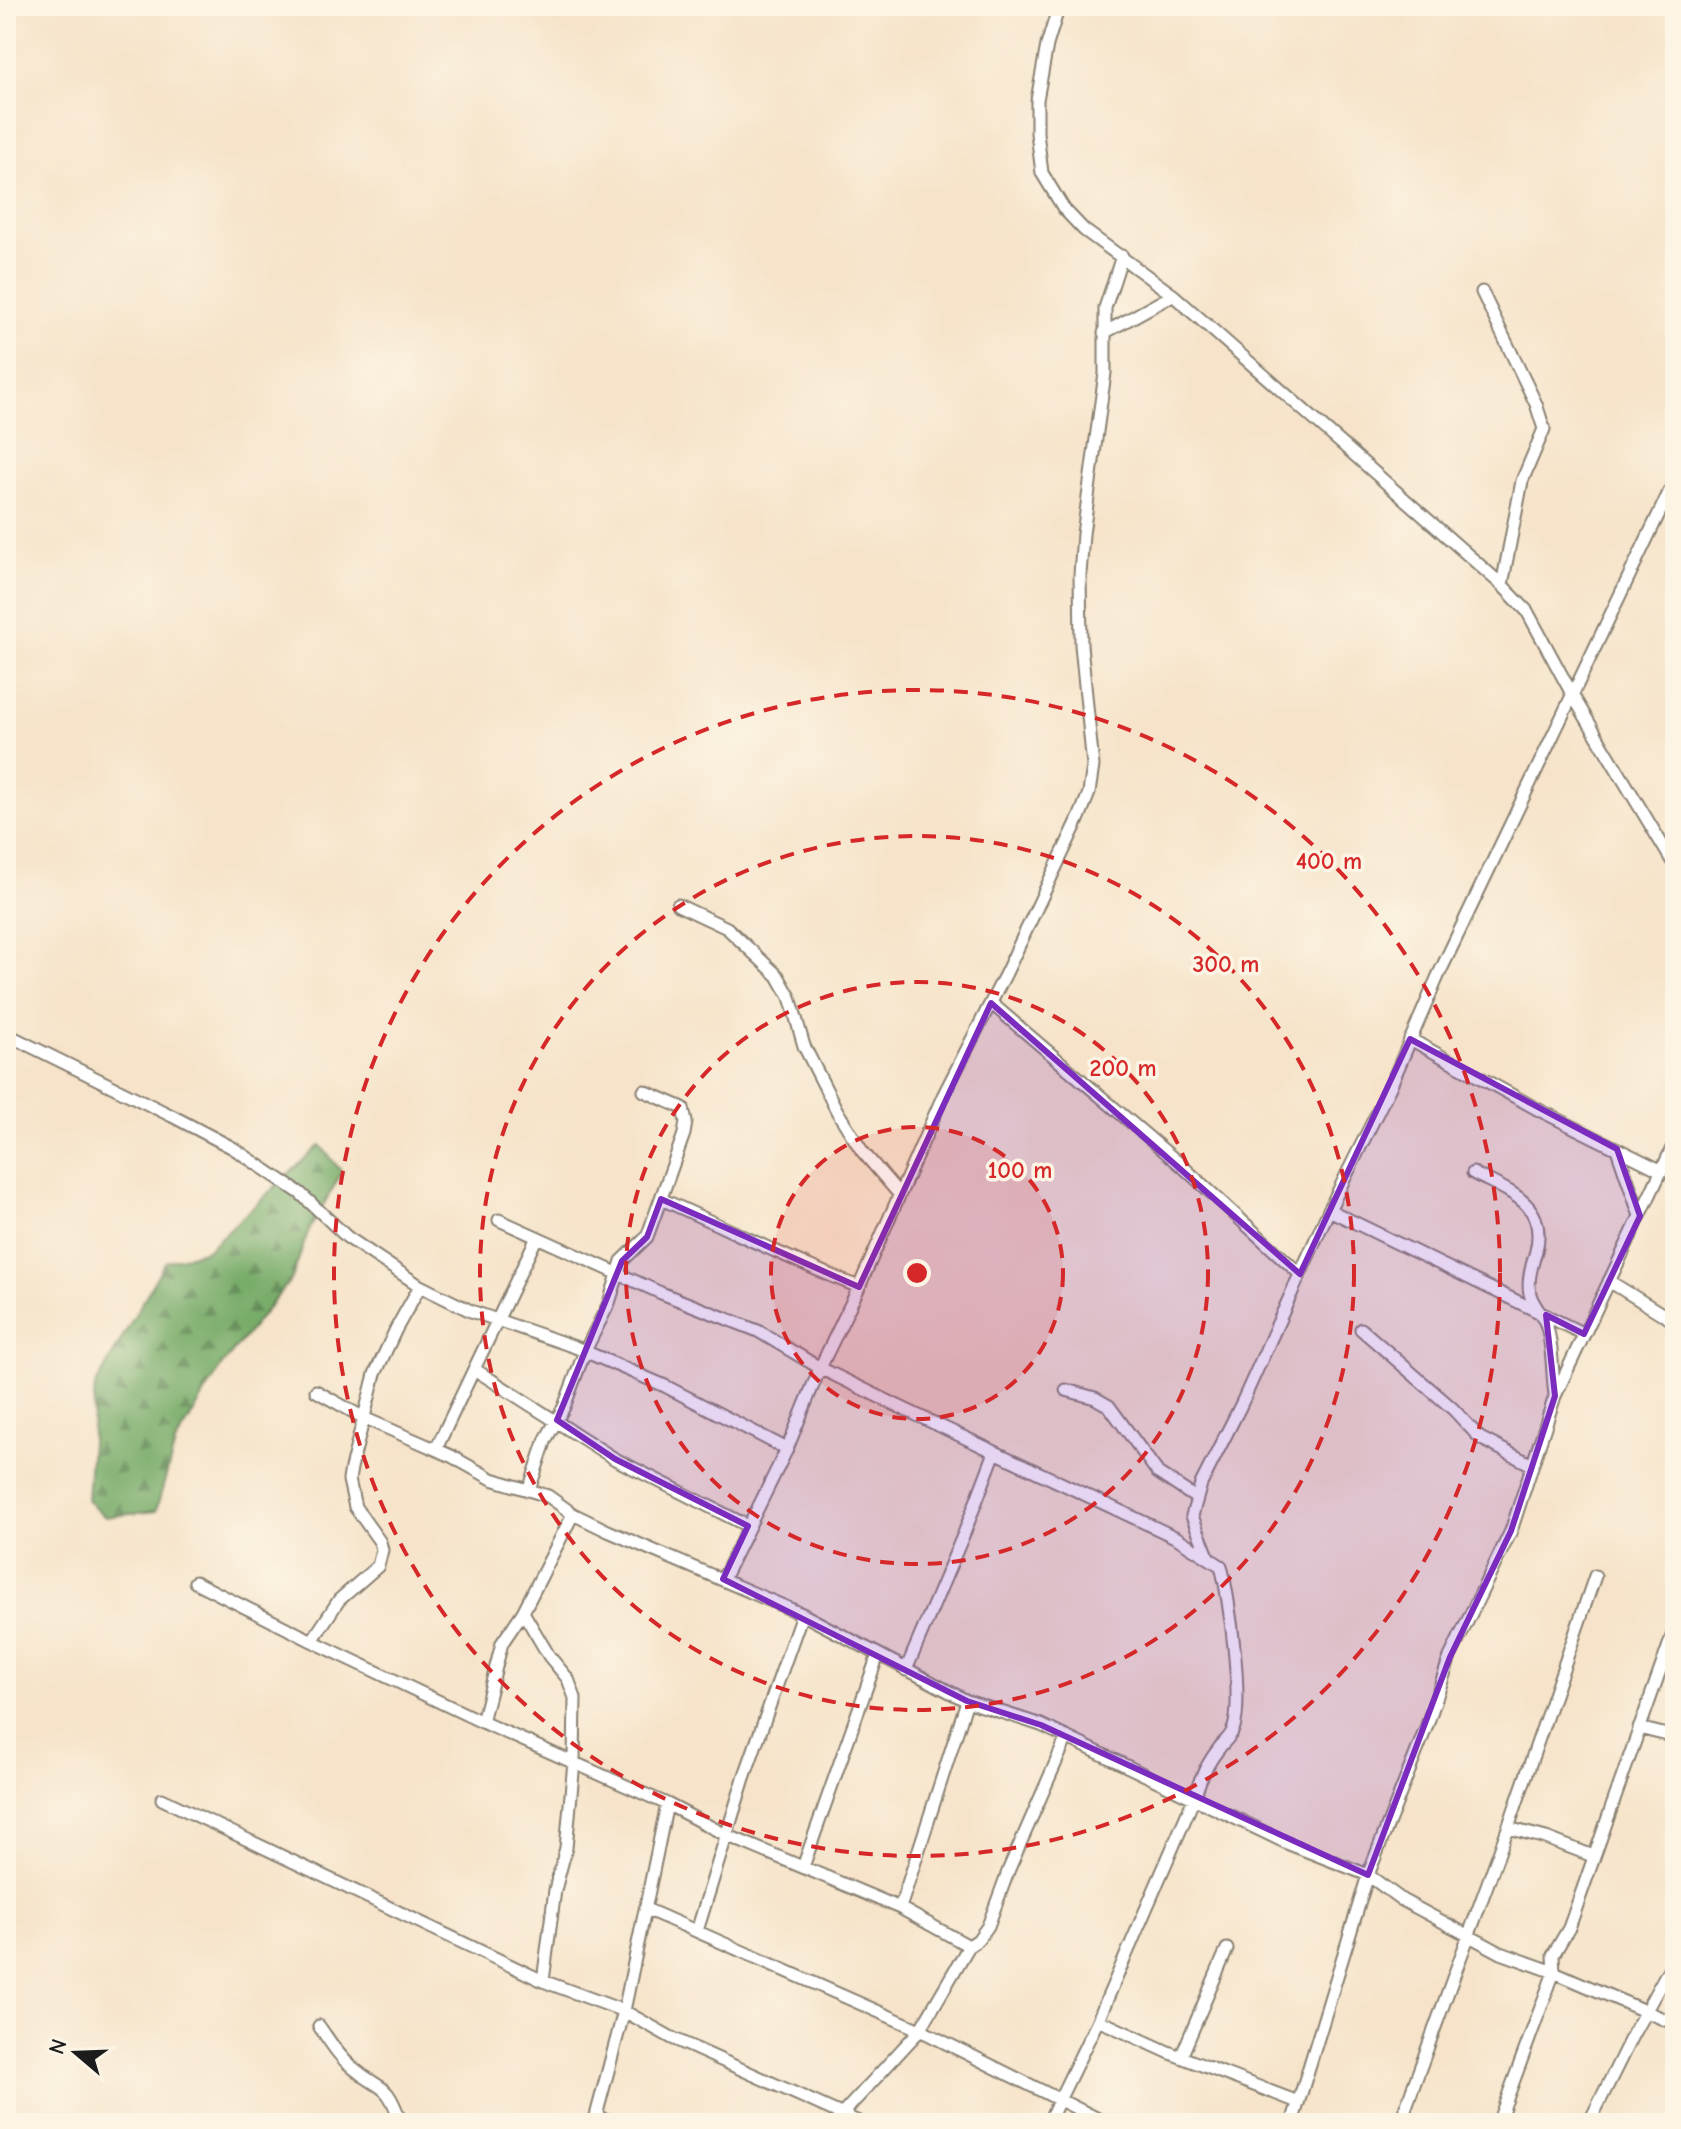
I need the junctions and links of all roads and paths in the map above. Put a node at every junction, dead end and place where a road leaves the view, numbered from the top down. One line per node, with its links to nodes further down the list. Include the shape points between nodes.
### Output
1 (1059, 6): 2 (street, via 1037,100 1042,173 1084,230)
2 (1122, 256): 4 (street); 5 (street, via 1105,308)
3 (1482, 292): 7 (street, via 1544,429 1522,481)
4 (1173, 295): 5 (street); 7 (street)
5 (1104, 333): 11 (street, via 1105,373 1080,575 1091,780 1079,818)
6 (1675, 480): 8 (street)
7 (1502, 585): 8 (street, via 1527,611)
8 (1573, 696): 9 (street); 13 (street)
9 (1675, 866)
10 (678, 905): 19 (street, via 727,928 778,976 804,1046 837,1111)
11 (991, 1003): 19 (street); 26 (street)
12 (6, 1034): 28 (street, via 233,1148)
13 (1410, 1039): 16 (street); 21 (street)
14 (644, 1091): 20 (street, via 686,1114)
15 (1675, 1142): 17 (street)
16 (1617, 1149): 17 (street); 22 (street)
17 (1662, 1171): 22 (street)
18 (1473, 1173): 30 (street, via 1520,1197 1535,1217 1539,1237 1529,1278)
19 (899, 1194): 29 (street)
20 (661, 1199): 25 (street, via 647,1237 627,1254); 29 (street)
21 (1329, 1210): 26 (street); 30 (street)
22 (1640, 1216): 27 (street)
23 (499, 1220): 24 (street)
24 (537, 1237): 25 (street); 31 (street)
25 (619, 1274): 35 (street); 36 (street, via 758,1331)
26 (1300, 1274): 48 (street)
27 (1609, 1281): 32 (street); 34 (street)
28 (420, 1286): 31 (street); 41 (street, via 375,1374)
29 (859, 1287): 36 (street)
30 (1539, 1312): 34 (street); 40 (street, via 1547,1326)
31 (498, 1320): 35 (street); 37 (street)
32 (1675, 1322)
33 (1361, 1329): 46 (street, via 1480,1438)
34 (1584, 1334): 40 (street)
35 (585, 1351): 42 (street); 44 (street)
36 (820, 1368): 44 (street); 45 (street)
37 (474, 1369): 42 (street); 43 (street)
38 (1066, 1390): 48 (street, via 1109,1406 1158,1473)
39 (316, 1391): 41 (street)
40 (1555, 1396): 46 (street)
41 (364, 1418): 43 (street); 58 (street, via 349,1480 355,1507 382,1550 378,1566 339,1600)
42 (557, 1420): 47 (street); 50 (street, via 615,1459)
43 (436, 1449): 47 (street, via 492,1479)
44 (787, 1449): 50 (street)
45 (995, 1452): 51 (street); 60 (street)
46 (1532, 1465): 74 (street, via 1511,1531 1450,1657)
47 (529, 1490): 49 (street)
48 (1196, 1498): 51 (street, via 1192,1516)
49 (573, 1514): 53 (street); 55 (street)
50 (748, 1526): 53 (street)
51 (1209, 1556): 67 (street, via 1221,1566 1228,1591 1237,1716 1232,1732 1206,1765)
52 (1595, 1576): 70 (street)
53 (723, 1579): 56 (street)
54 (195, 1582): 58 (street)
55 (523, 1612): 62 (street, via 497,1654); 66 (street, via 575,1698)
56 (802, 1614): 59 (street); 71 (street)
57 (1675, 1628): 63 (street)
58 (312, 1641): 62 (street)
59 (878, 1655): 60 (street); 73 (street)
60 (906, 1670): 61 (street)
61 (967, 1701): 64 (street); 75 (street)
62 (482, 1722): 66 (street)
63 (1639, 1728): 65 (street); 72 (street)
64 (1067, 1737): 67 (street); 79 (street, via 988,1926)
65 (1675, 1737)
66 (574, 1762): 69 (street); 83 (street, via 566,1848)
67 (1195, 1796): 74 (street, via 1289,1844); 86 (street)
68 (162, 1799): 83 (street)
69 (667, 1804): 71 (street); 76 (street)
70 (1508, 1828): 72 (street); 78 (street)
71 (726, 1835): 73 (street); 77 (street)
72 (1593, 1856): 82 (street, via 1569,1928 1553,1955)
73 (803, 1867): 75 (street)
74 (1368, 1875): 78 (street); 92 (street)
75 (900, 1908): 79 (street)
76 (646, 1909): 77 (street); 85 (street)
77 (697, 1931): 89 (street)
78 (1468, 1937): 82 (street); 101 (street)
79 (969, 1946): 89 (street)
80 (1227, 1949): 90 (street)
81 (1675, 1958): 84 (street)
82 (1554, 1972): 84 (street); 102 (street)
83 (543, 1981): 85 (street)
84 (1646, 2010): 87 (street); 103 (street)
85 (624, 2011): 93 (street); 94 (street)
86 (1098, 2020): 90 (street); 91 (street)
87 (1675, 2024)
88 (319, 2026): 95 (street, via 349,2066 383,2086)
89 (920, 2030): 91 (street); 93 (street)
90 (1181, 2057): 92 (street)
91 (1060, 2100): 98 (street); 99 (street)
92 (1298, 2102): 100 (street)
93 (838, 2118): 97 (street)
94 (595, 2120): 96 (street)
95 (401, 2123)
96 (612, 2123)
97 (861, 2123)
98 (1048, 2123)
99 (1106, 2123)
100 (1292, 2123)
101 (1400, 2123)
102 (1498, 2123)
103 (1589, 2123)

